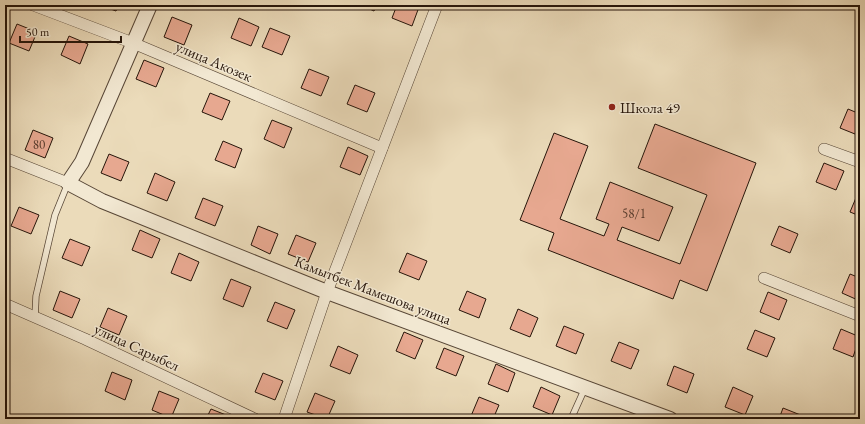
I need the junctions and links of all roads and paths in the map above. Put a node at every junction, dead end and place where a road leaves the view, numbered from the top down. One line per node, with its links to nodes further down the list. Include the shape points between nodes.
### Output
1 (33, 5): 4 (street, улица Акозек)
2 (150, 5): 4 (street)
3 (437, 5): 5 (street)
4 (134, 43): 5 (street, улица Акозек); 9 (street, via 82,162)
5 (382, 148): 11 (street)
6 (824, 149): 8 (street)
7 (5, 158): 9 (street)
8 (860, 162)
9 (68, 183): 11 (street, Камытбек Мамешова улица, via 102,201); 14 (lane, via 55,215 36,296)
10 (764, 278): 13 (street)
11 (327, 292): 15 (street, Камытбек Мамешова улица); 17 (street)
12 (5, 304): 14 (street, улица Сарыбел)
13 (860, 316)
14 (35, 317): 16 (street, улица Сарыбел)
15 (585, 388): 18 (lane); 19 (street, Камытбек Мамешова улица)
16 (255, 419)
17 (284, 419)
18 (571, 419)
19 (670, 419)

